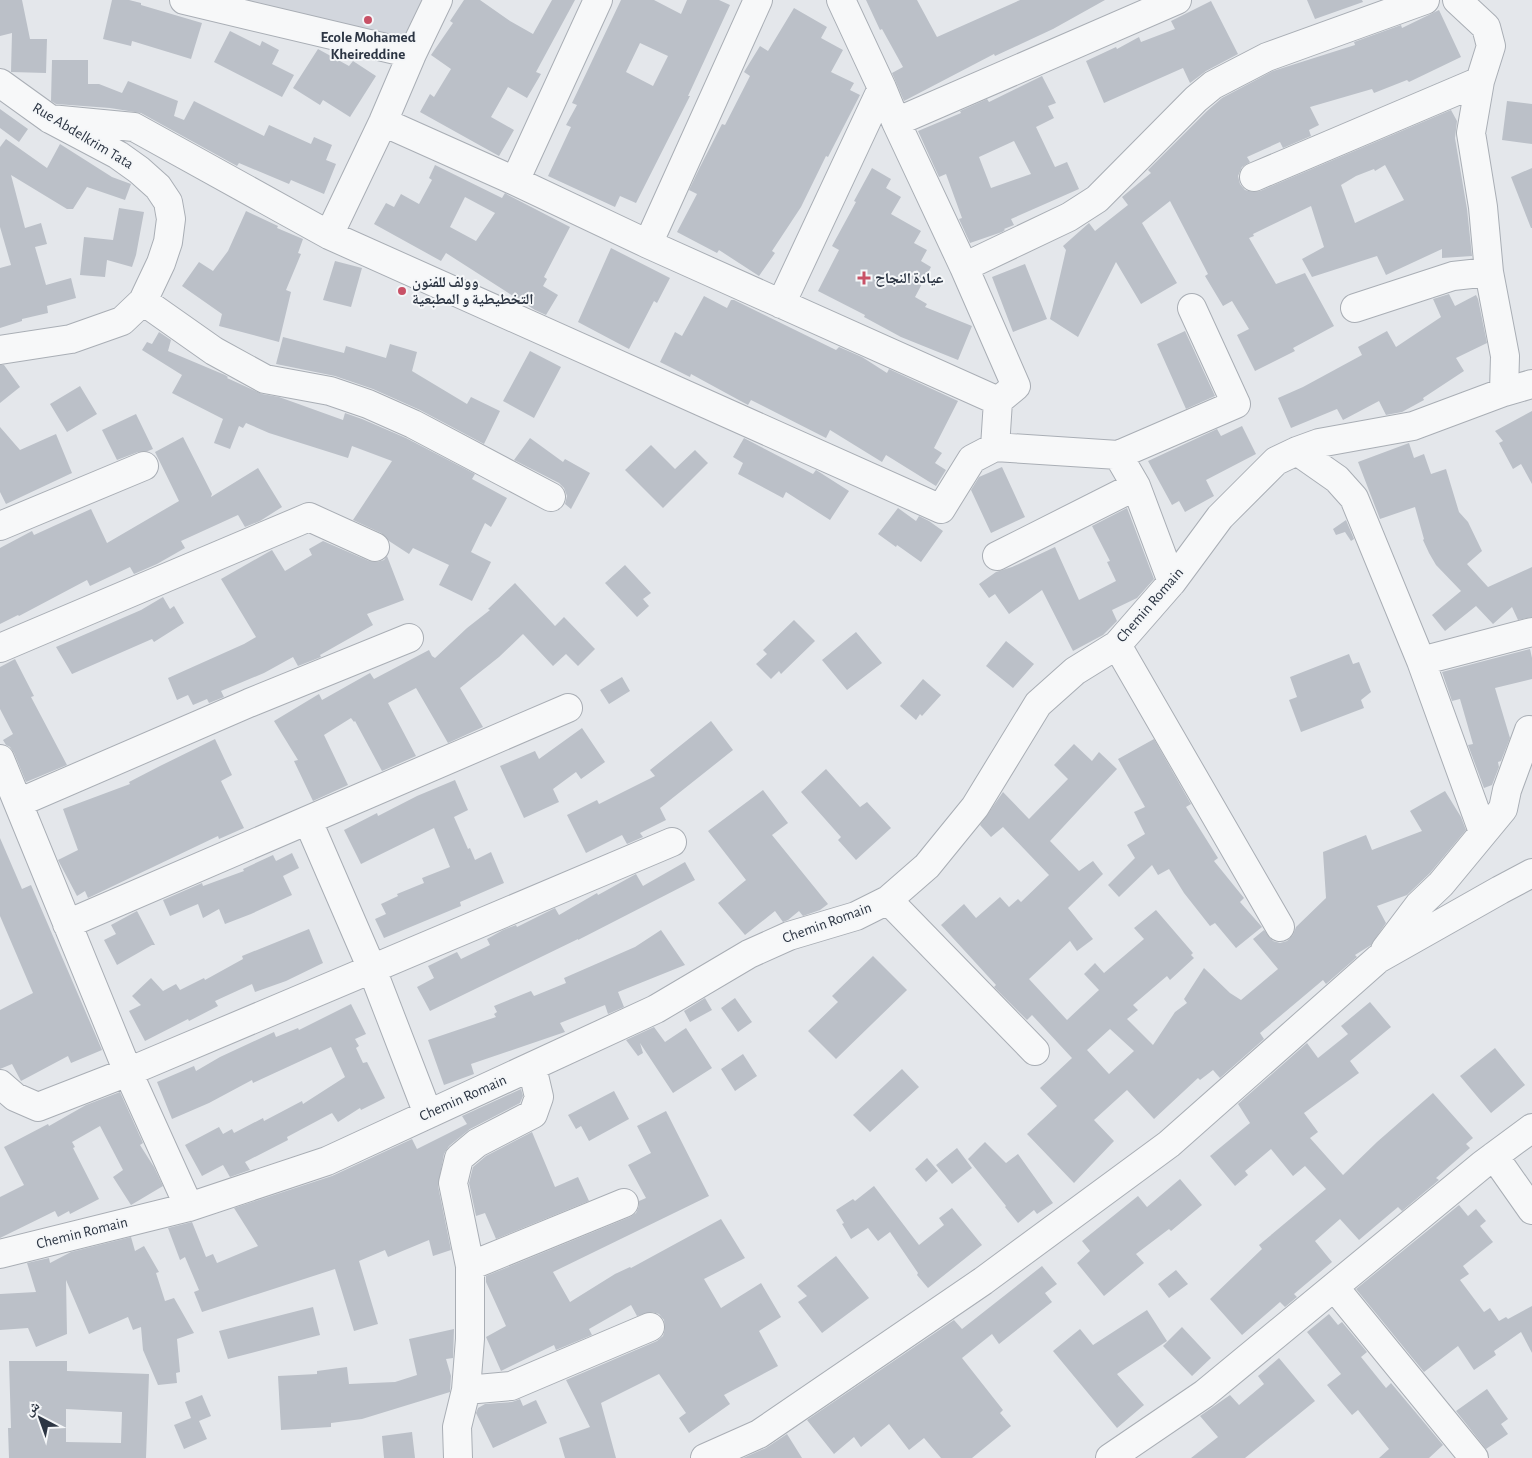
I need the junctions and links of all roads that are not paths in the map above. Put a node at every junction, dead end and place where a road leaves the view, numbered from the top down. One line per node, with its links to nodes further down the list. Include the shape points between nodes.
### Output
1 (184, 0): 9 (street)
2 (438, 0): 9 (street)
3 (598, 0): 17 (street)
4 (758, 0): 19 (street)
5 (841, 0): 12 (street)
6 (1177, 0): 15 (street)
7 (1425, 0): 20 (street, via 1267,56 1213,85 1097,199 1069,217)
8 (1457, 0): 10 (street, via 1486,27 1491,46)
9 (412, 54): 14 (street)
10 (1480, 81): 16 (street); 21 (street, via 1471,133)
11 (0, 83): 13 (street, Rue Abdelkrim Tata)
12 (882, 88): 15 (street); 23 (street)
13 (50, 119): 18 (street, via 134,127); 22 (street, Rue Abdelkrim Tata, via 139,170 158,187 168,202 171,219 168,242)
14 (383, 122): 17 (street); 18 (street)
15 (896, 122): 20 (street)
16 (1254, 177)
17 (515, 181): 19 (street)
18 (329, 235): 30 (street, via 941,508 972,459)
19 (648, 244): 23 (street)
20 (964, 267): 29 (street, via 1016,386)
21 (1489, 272): 25 (street, via 1453,276); 28 (street, via 1505,356)
22 (143, 301): 26 (street, Rue Abdelkrim Tata, via 122,322 71,339); 35 (street, via 214,351 265,379 330,391 368,404 413,424)
23 (782, 304): 29 (street)
24 (1192, 308): 32 (street, via 1236,404)
25 (1355, 308)
26 (0, 350)
27 (1532, 384): 28 (street, Chemin Romain)
28 (1504, 392): 31 (street, Chemin Romain, via 1412,426 1319,443)
29 (998, 401): 30 (street)
30 (995, 447): 32 (street)
31 (1297, 451): 39 (street, Chemin Romain, via 1276,462 1220,517); 44 (street, via 1337,479 1354,498)
32 (1118, 455): 34 (street)
33 (144, 466): 36 (street)
34 (1136, 486): 38 (street); 39 (street)
35 (551, 497)
36 (0, 526)
37 (375, 547): 43 (street, via 308,517)
38 (997, 556)
39 (1172, 582): 42 (street, Chemin Romain)
40 (1532, 632): 44 (street)
41 (409, 638): 48 (street)
42 (1116, 645): 53 (street, Chemin Romain, via 1075,671 1038,704 975,807 927,866); 55 (street)
43 (0, 648)
44 (1421, 661): 50 (street)
45 (568, 708): 49 (street)
46 (1529, 730): 50 (street, via 1507,790 1504,809)
47 (0, 759): 48 (street)
48 (10, 795): 54 (street)
49 (308, 821): 54 (street); 57 (street)
50 (1483, 832): 56 (street, via 1441,884 1419,905)
51 (672, 842): 57 (street)
52 (1532, 873): 56 (street)
53 (888, 900): 58 (street); 59 (street, Chemin Romain, via 856,916 789,936 748,954 656,1009)
54 (67, 924): 60 (street)
55 (1280, 928)
56 (1378, 959): 75 (street, via 1153,1155 983,1281 758,1434)
57 (372, 969): 60 (street); 62 (street)
58 (1035, 1051)
59 (532, 1067): 62 (street, Chemin Romain); 69 (street, via 539,1096 533,1114 477,1142 459,1158 453,1183)
60 (128, 1072): 61 (street, via 38,1107 15,1097); 66 (street)
61 (0, 1084)
62 (428, 1114): 66 (street, Chemin Romain, via 327,1162)
63 (1532, 1128): 64 (street)
64 (1494, 1156): 67 (street); 70 (street)
65 (624, 1204): 69 (street)
66 (189, 1207): 68 (street, Chemin Romain)
67 (1532, 1210)
68 (0, 1254)
69 (470, 1266): 72 (street)
70 (1335, 1288): 73 (street); 77 (street)
71 (650, 1327): 72 (street, via 511,1386)
72 (466, 1390): 74 (street, via 457,1428)
73 (1141, 1449): 76 (street)
74 (458, 1458)
75 (705, 1458)
76 (1110, 1458)
77 (1474, 1458)

